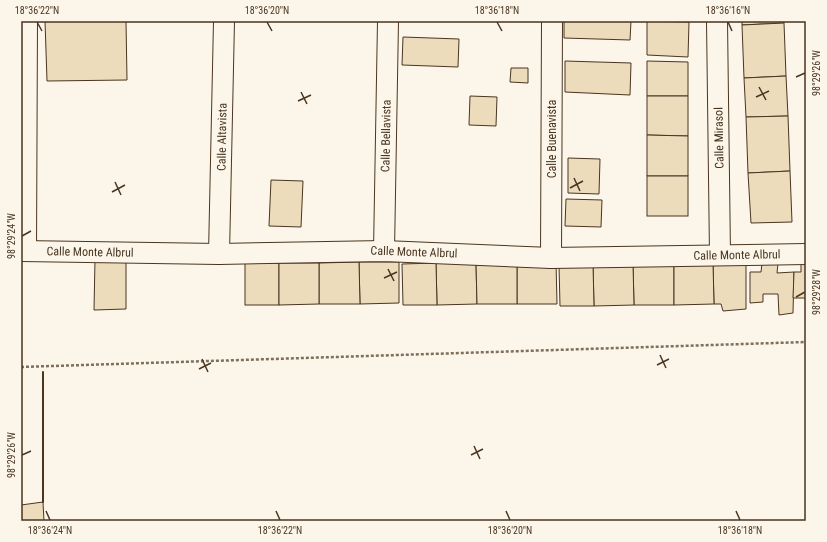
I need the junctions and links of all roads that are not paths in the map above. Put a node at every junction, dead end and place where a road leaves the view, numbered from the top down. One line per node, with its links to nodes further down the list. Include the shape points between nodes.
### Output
1 (27, 21): 7 (street)
2 (224, 21): 8 (street, Calle Altavista)
3 (388, 21): 6 (street, Calle Bellavista)
4 (552, 21): 11 (street, Calle Buenavista)
5 (718, 21): 10 (street, Calle Mirasol)
6 (384, 250): 8 (street, Calle Monte Albrul); 11 (street, Calle Monte Albrul)
7 (24, 251): 8 (street, Calle Monte Albrul)
8 (219, 254)
9 (806, 254): 10 (street, Calle Monte Albrul)
10 (720, 255): 11 (street, Calle Monte Albrul)
11 (551, 258)

